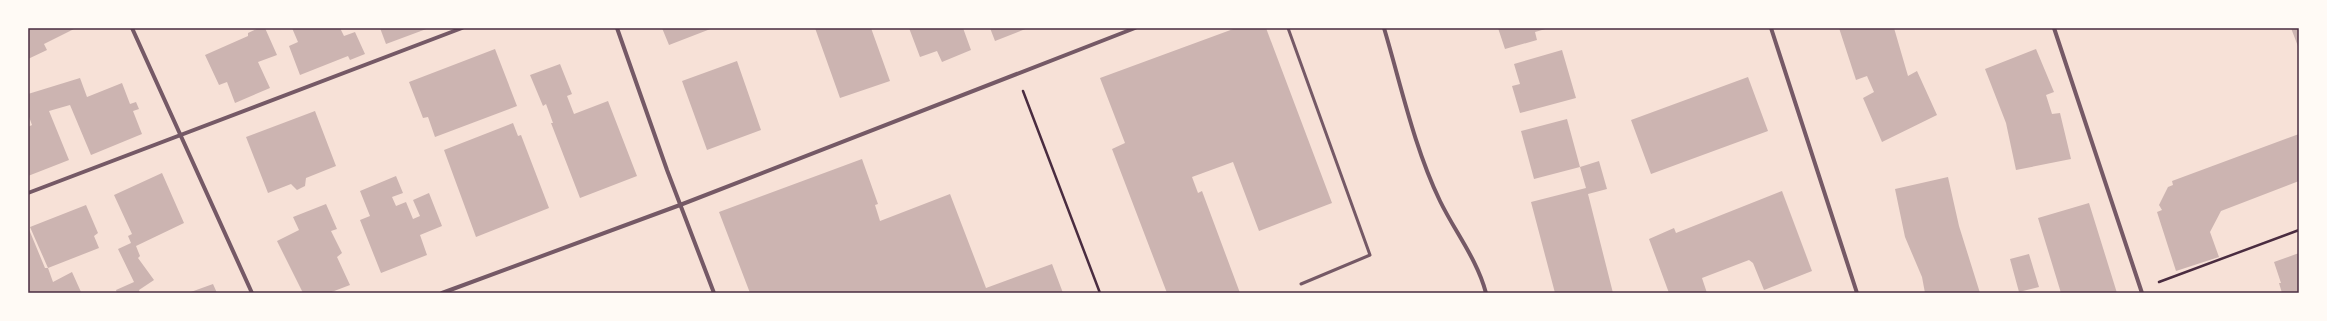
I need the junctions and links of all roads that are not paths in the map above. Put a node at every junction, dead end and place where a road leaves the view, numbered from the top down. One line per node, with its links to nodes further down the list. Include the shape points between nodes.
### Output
1 (132, 28): 9 (street)
2 (462, 28): 9 (street)
3 (617, 28): 11 (street)
4 (1135, 28): 11 (street)
5 (1288, 28): 12 (lane, via 1370,255)
6 (1384, 28): 17 (street, via 1423,161 1440,201 1481,274)
7 (1771, 28): 18 (street)
8 (2054, 28): 13 (street)
9 (180, 136): 10 (street); 14 (street)
10 (28, 193)
11 (680, 205): 15 (street); 16 (street)
12 (1301, 284)
13 (2141, 291)
14 (252, 293)
15 (442, 293)
16 (714, 293)
17 (1486, 293)
18 (1857, 293)

